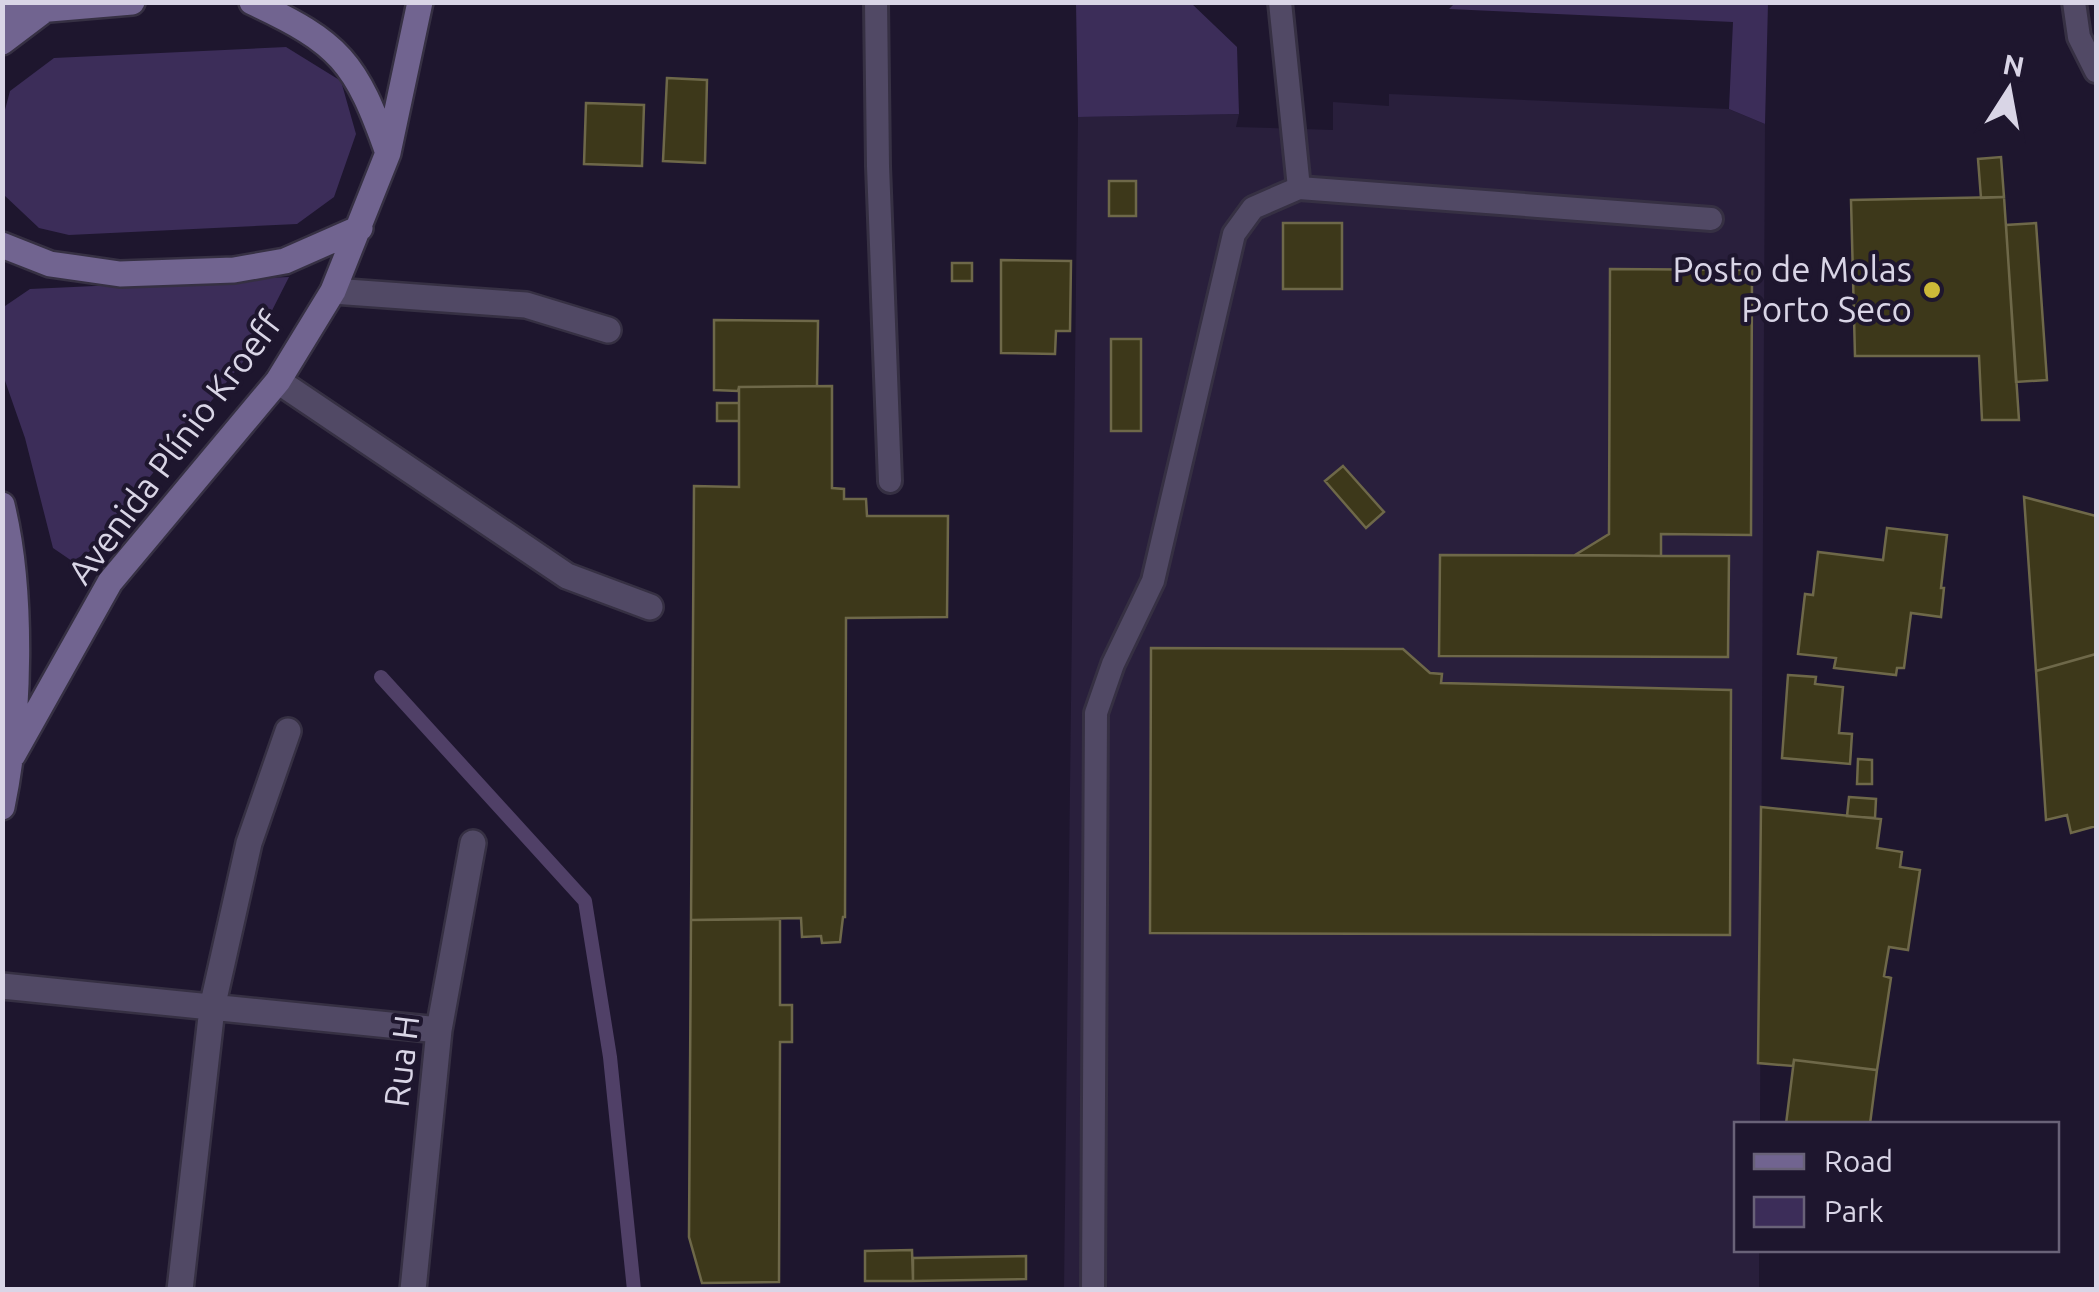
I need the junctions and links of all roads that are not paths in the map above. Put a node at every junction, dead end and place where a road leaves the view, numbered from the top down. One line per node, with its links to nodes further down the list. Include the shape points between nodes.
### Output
1 (132, 2): 7 (main road)
2 (252, 2): 11 (main road, via 301,25 343,57 369,98)
3 (420, 2): 11 (main road, Avenida Plínio Kroeff)
4 (876, 2): 19 (lane)
5 (1280, 2): 12 (lane)
6 (2074, 2): 10 (lane, via 2079,36)
7 (47, 5): 8 (main road); 9 (main road)
8 (2, 12)
9 (2, 42)
10 (2096, 71)
11 (388, 152): 14 (main road, Avenida Plínio Kroeff)
12 (1298, 188): 13 (lane); 31 (lane, via 1253,208 1234,234 1154,581 1096,713)
13 (1711, 219)
14 (360, 228): 15 (main road, via 285,261 234,270 120,274 50,264); 16 (main road, Avenida Plínio Kroeff)
15 (2, 245)
16 (333, 291): 17 (street, via 526,305); 18 (main road, Avenida Plínio Kroeff)
17 (608, 330)
18 (278, 381): 21 (street, via 567,576); 23 (main road, Avenida Plínio Kroeff, via 110,582)
19 (890, 480)
20 (2, 505): 23 (main road, Avenida Plínio Kroeff, via 16,591)
21 (650, 607)
22 (288, 732): 27 (street, via 249,843)
23 (13, 755): 24 (main road, Avenida Plínio Kroeff)
24 (2, 807)
25 (473, 844): 28 (street, Rua H)
26 (2, 986): 27 (street)
27 (212, 1008): 28 (street); 29 (street)
28 (439, 1030): 30 (street, Rua H)
29 (180, 1290)
30 (413, 1290)
31 (1093, 1290)

